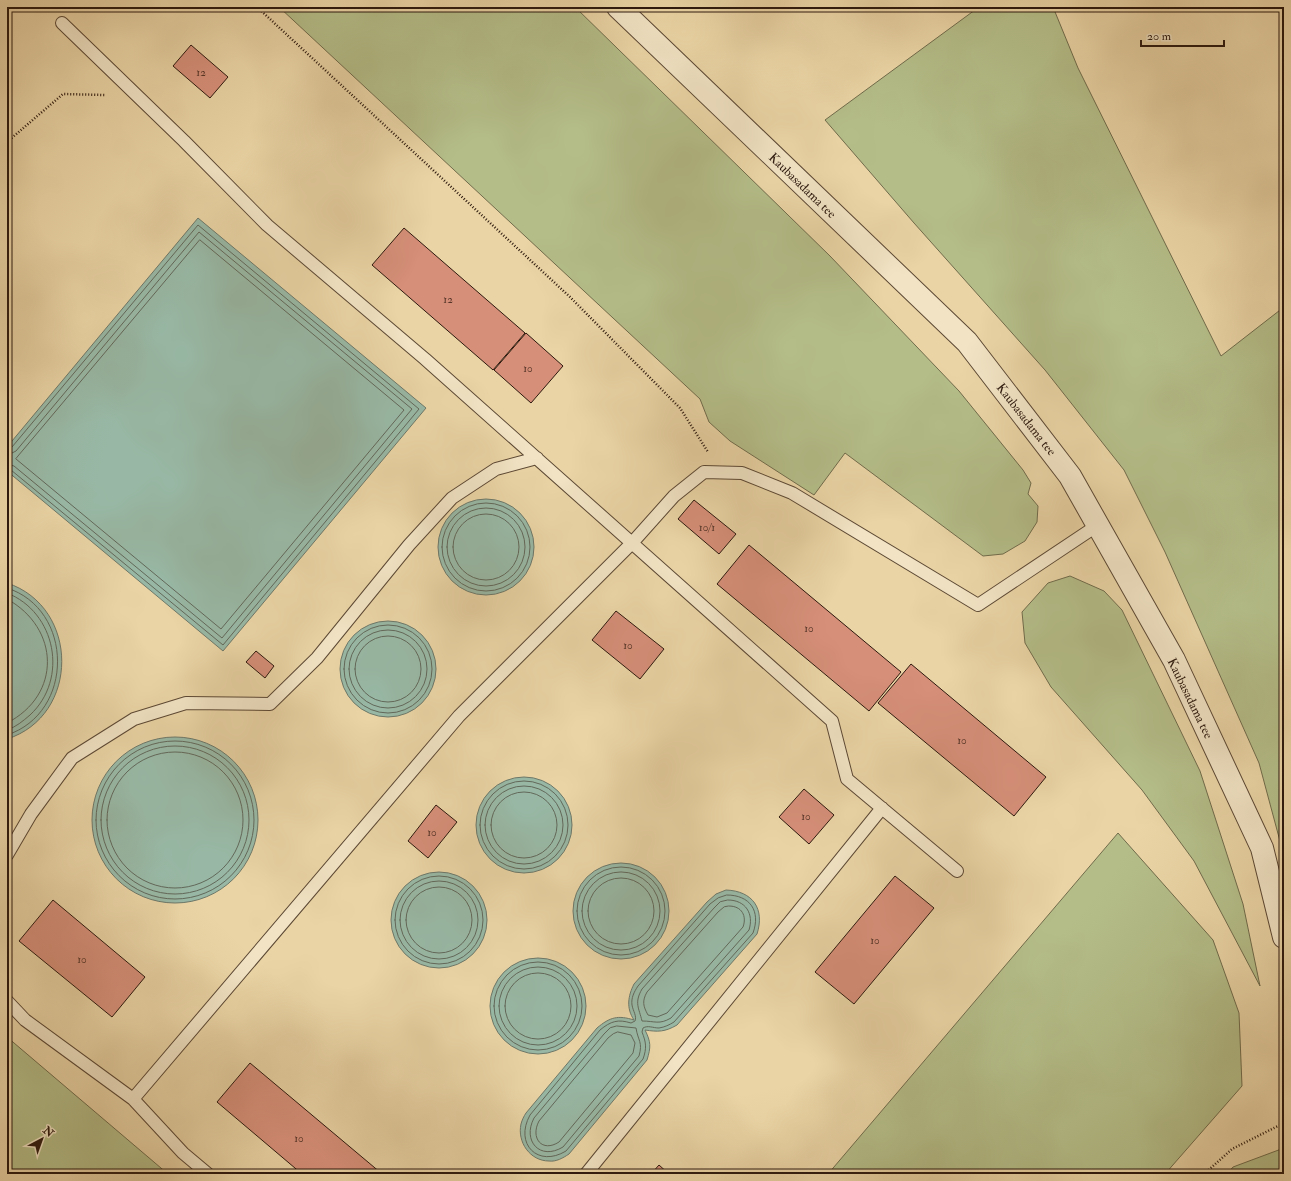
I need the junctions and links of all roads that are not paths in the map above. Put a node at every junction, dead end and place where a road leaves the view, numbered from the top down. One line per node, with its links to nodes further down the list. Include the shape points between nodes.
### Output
1 (618, 7): 4 (street, Kaubasadama tee, via 967,342 1070,476)
2 (62, 23): 3 (lane, via 267,225)
3 (537, 458): 5 (lane); 7 (lane, via 496,469 452,498 409,545 317,658 270,704 186,703 134,719 72,758 31,814)
4 (1098, 525): 5 (lane, via 978,605 792,493 742,473 704,472 674,496); 9 (street, Kaubasadama tee, via 1174,660 1262,848)
5 (632, 542): 6 (lane, via 832,721 847,780); 11 (lane, via 459,716)
6 (882, 808): 8 (lane); 13 (lane)
7 (7, 856)
8 (957, 871)
9 (1284, 937)
10 (7, 1001): 11 (lane, via 25,1020)
11 (133, 1099): 12 (lane, via 183,1153)
12 (208, 1174)
13 (586, 1174)

